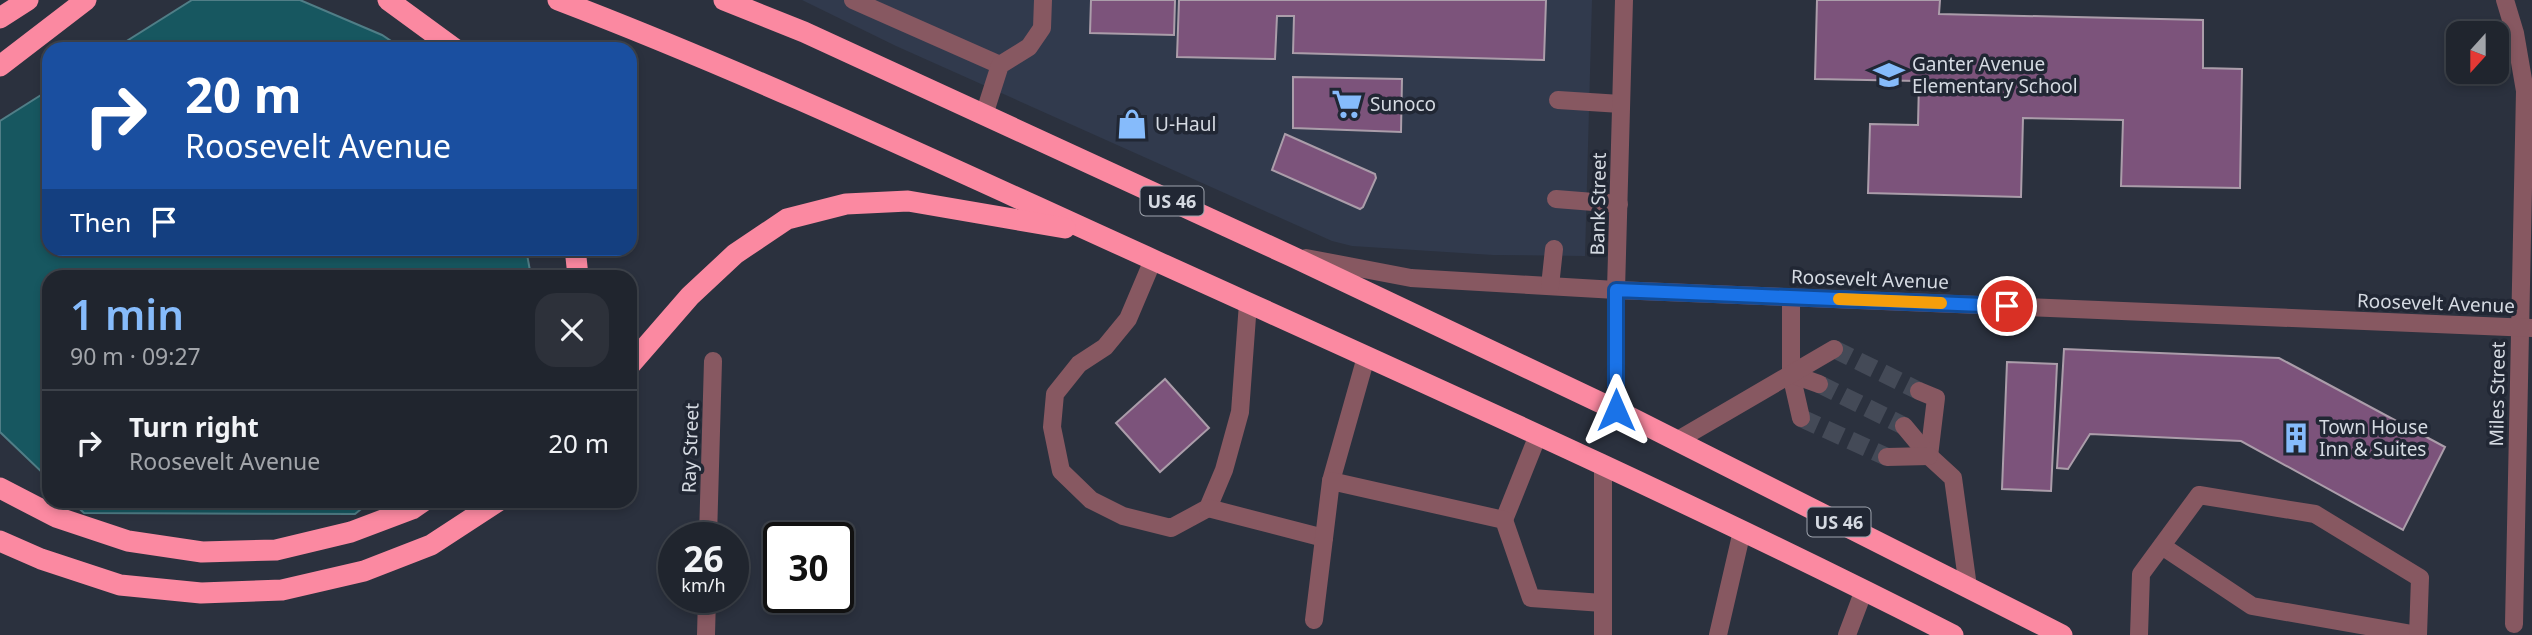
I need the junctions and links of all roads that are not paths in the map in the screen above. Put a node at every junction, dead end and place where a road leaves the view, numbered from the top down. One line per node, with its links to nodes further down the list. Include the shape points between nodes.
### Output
1 (28, 0): 11 (highway)
2 (86, 0): 14 (highway)
3 (388, 0): 12 (highway)
4 (558, 0): 20 (highway, US 46, via 643,32)
5 (724, 0): 10 (highway, US 46)
6 (853, 0): 13 (street)
7 (1043, 0): 13 (street, via 1042,28 1029,47)
8 (1624, 0): 16 (street, Bank Street)
9 (2505, 0): 28 (street, Miles Street, via 2525,91)
10 (764, 8): 17 (highway, US 46, via 804,32)
11 (0, 18)
12 (445, 42)
13 (1000, 65): 17 (street)
14 (0, 66)
15 (1558, 100): 16 (street)
16 (1621, 104): 19 (street, Bank Street)
17 (984, 114): 22 (highway, US 46)
18 (1556, 199): 19 (street)
19 (1619, 204): 25 (street, Bank Street)
20 (1094, 232): 23 (highway, US 46); 30 (highway, via 908,201 846,204 787,219 735,254 690,296)
21 (1554, 249): 24 (street)
22 (1291, 256): 24 (street, Roosevelt Avenue, via 1410,278); 36 (highway, US 46)
23 (1153, 260): 27 (highway, US 46); 48 (street, via 1128,319 1105,347 1079,363 1055,394 1052,427 1061,471 1091,500 1123,516 1171,527)
24 (1550, 286): 25 (street, Roosevelt Avenue)
25 (1616, 290): 26 (street, Roosevelt Avenue); 36 (street, Bank Street)
26 (1791, 297): 28 (street, Roosevelt Avenue); 33 (street)
27 (1248, 303): 31 (highway, US 46); 48 (street, via 1240,412)
28 (2526, 328): 60 (street, Miles Street)
29 (1833, 349): 33 (street)
30 (637, 357)
31 (1366, 357): 39 (highway, US 46); 44 (street)
32 (713, 360): 50 (street, Ray Street)
33 (1791, 374): 34 (street); 37 (street); 40 (street)
34 (1819, 384)
35 (1919, 391): 41 (street, via 1936,398)
36 (1616, 410): 40 (highway, US 46)
37 (1801, 418)
38 (1904, 426): 41 (street)
39 (1538, 435): 43 (highway, US 46); 49 (street)
40 (1678, 440): 55 (highway, US 46)
41 (1930, 456): 42 (street); 55 (street, via 1954,478)
42 (1887, 457)
43 (1603, 465): 51 (highway, US 46); 57 (street)
44 (1331, 481): 49 (street); 52 (street)
45 (0, 488): 46 (highway, via 56,517 128,541 202,552 276,550 351,532)
46 (413, 508)
47 (488, 508): 53 (highway, via 431,545 363,571 282,590 201,593 120,584)
48 (1208, 508): 52 (street)
49 (1504, 520): 57 (street, via 1531,598)
50 (708, 522)
51 (1742, 531): 56 (highway, US 46); 64 (street)
52 (1324, 538): 59 (street)
53 (0, 541)
54 (2162, 546): 68 (street, via 2141,574); 69 (street, via 2252,606); 69 (street, via 2199,495 2315,514 2420,578)
55 (1968, 587): 67 (highway, US 46)
56 (1864, 590): 61 (highway, US 46); 65 (street)
57 (1603, 603): 63 (street)
58 (707, 613): 62 (street)
59 (1314, 620)
60 (2514, 624)
61 (1921, 627): 66 (highway, US 46)
62 (706, 635)
63 (1602, 635)
64 (1718, 635)
65 (1847, 635)
66 (1953, 635)
67 (2062, 635)
68 (2139, 635)
69 (2418, 635)

